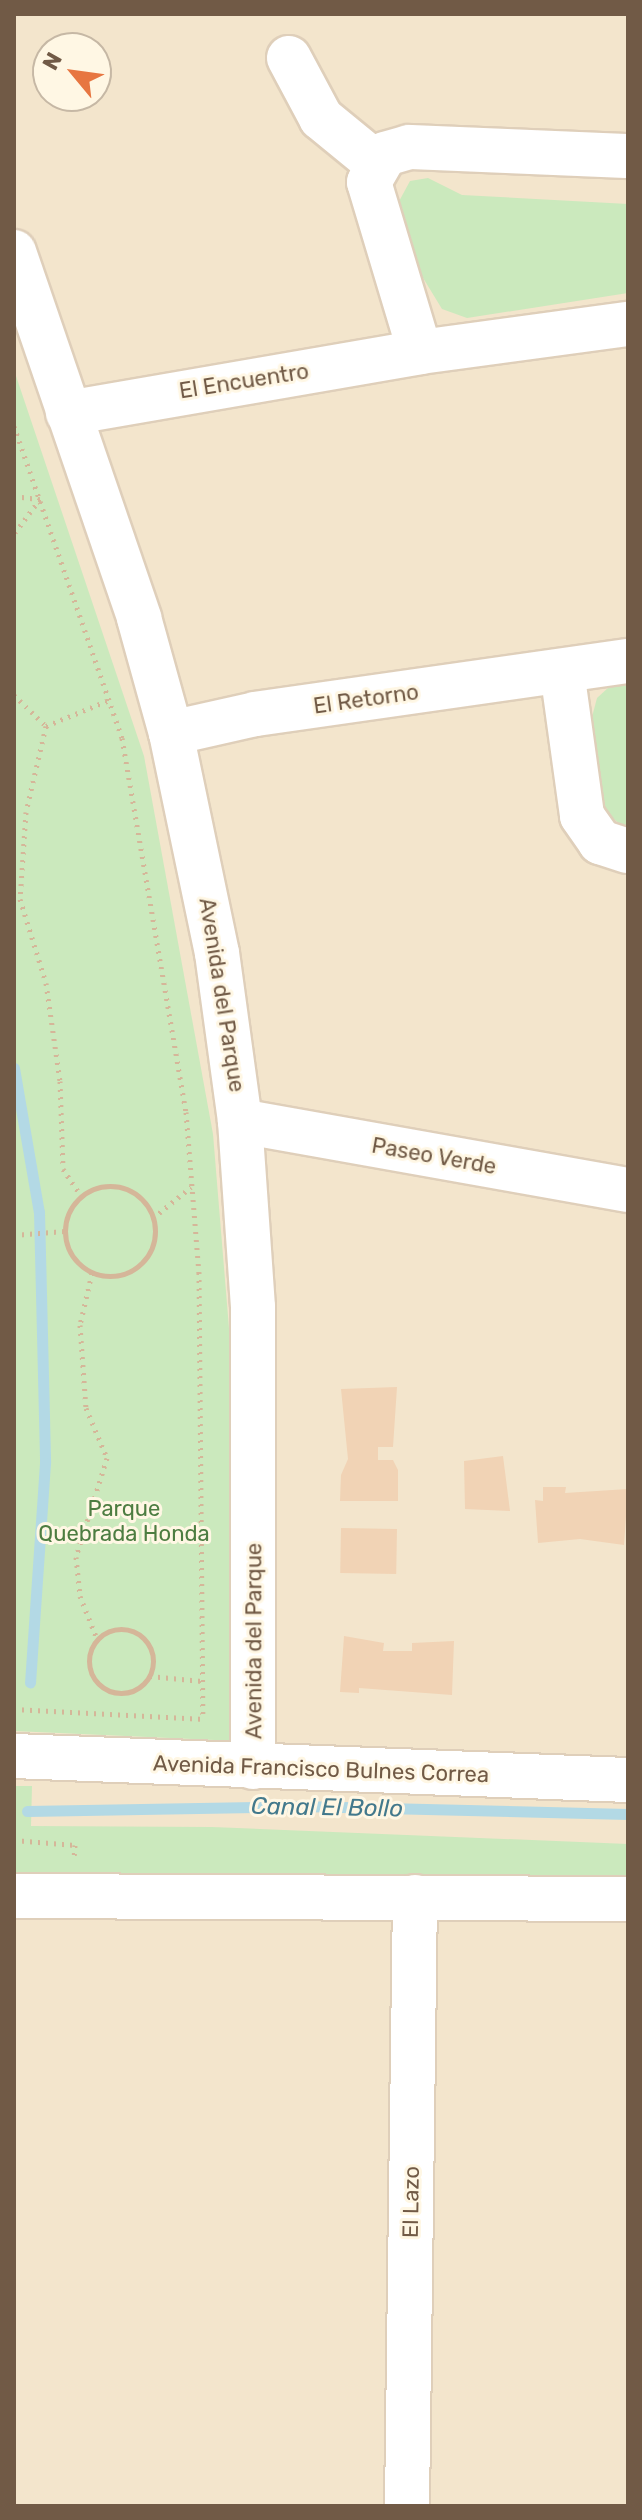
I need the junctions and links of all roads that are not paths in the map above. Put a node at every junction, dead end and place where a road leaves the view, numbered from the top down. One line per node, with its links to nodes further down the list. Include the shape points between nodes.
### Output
1 (289, 58): 3 (street, via 321,118)
2 (628, 156): 3 (street, via 409,147 396,148)
3 (376, 163): 6 (street, via 369,182)
4 (14, 252): 7 (street, Avenida del Parque)
5 (628, 324): 6 (street, El Encuentro)
6 (420, 352): 7 (street, El Encuentro)
7 (68, 413): 10 (street, Avenida del Parque, via 139,618)
8 (628, 661): 9 (street, El Retorno)
9 (562, 671): 10 (street, El Retorno, via 255,714); 11 (street, via 582,816 600,842)
10 (171, 733): 12 (street, Avenida del Parque, via 217,953)
11 (628, 851)
12 (240, 1121): 13 (street, Paseo Verde); 15 (street, Avenida del Parque, via 253,1307)
13 (628, 1190)
14 (14, 1756): 15 (street, Avenida Francisco Bulnes Correa)
15 (253, 1767): 16 (street, Avenida Francisco Bulnes Correa)
16 (628, 1780)
17 (14, 1896): 18 (street)
18 (415, 1897): 19 (street); 20 (street, El Lazo)
19 (628, 1899)
20 (407, 2506)

